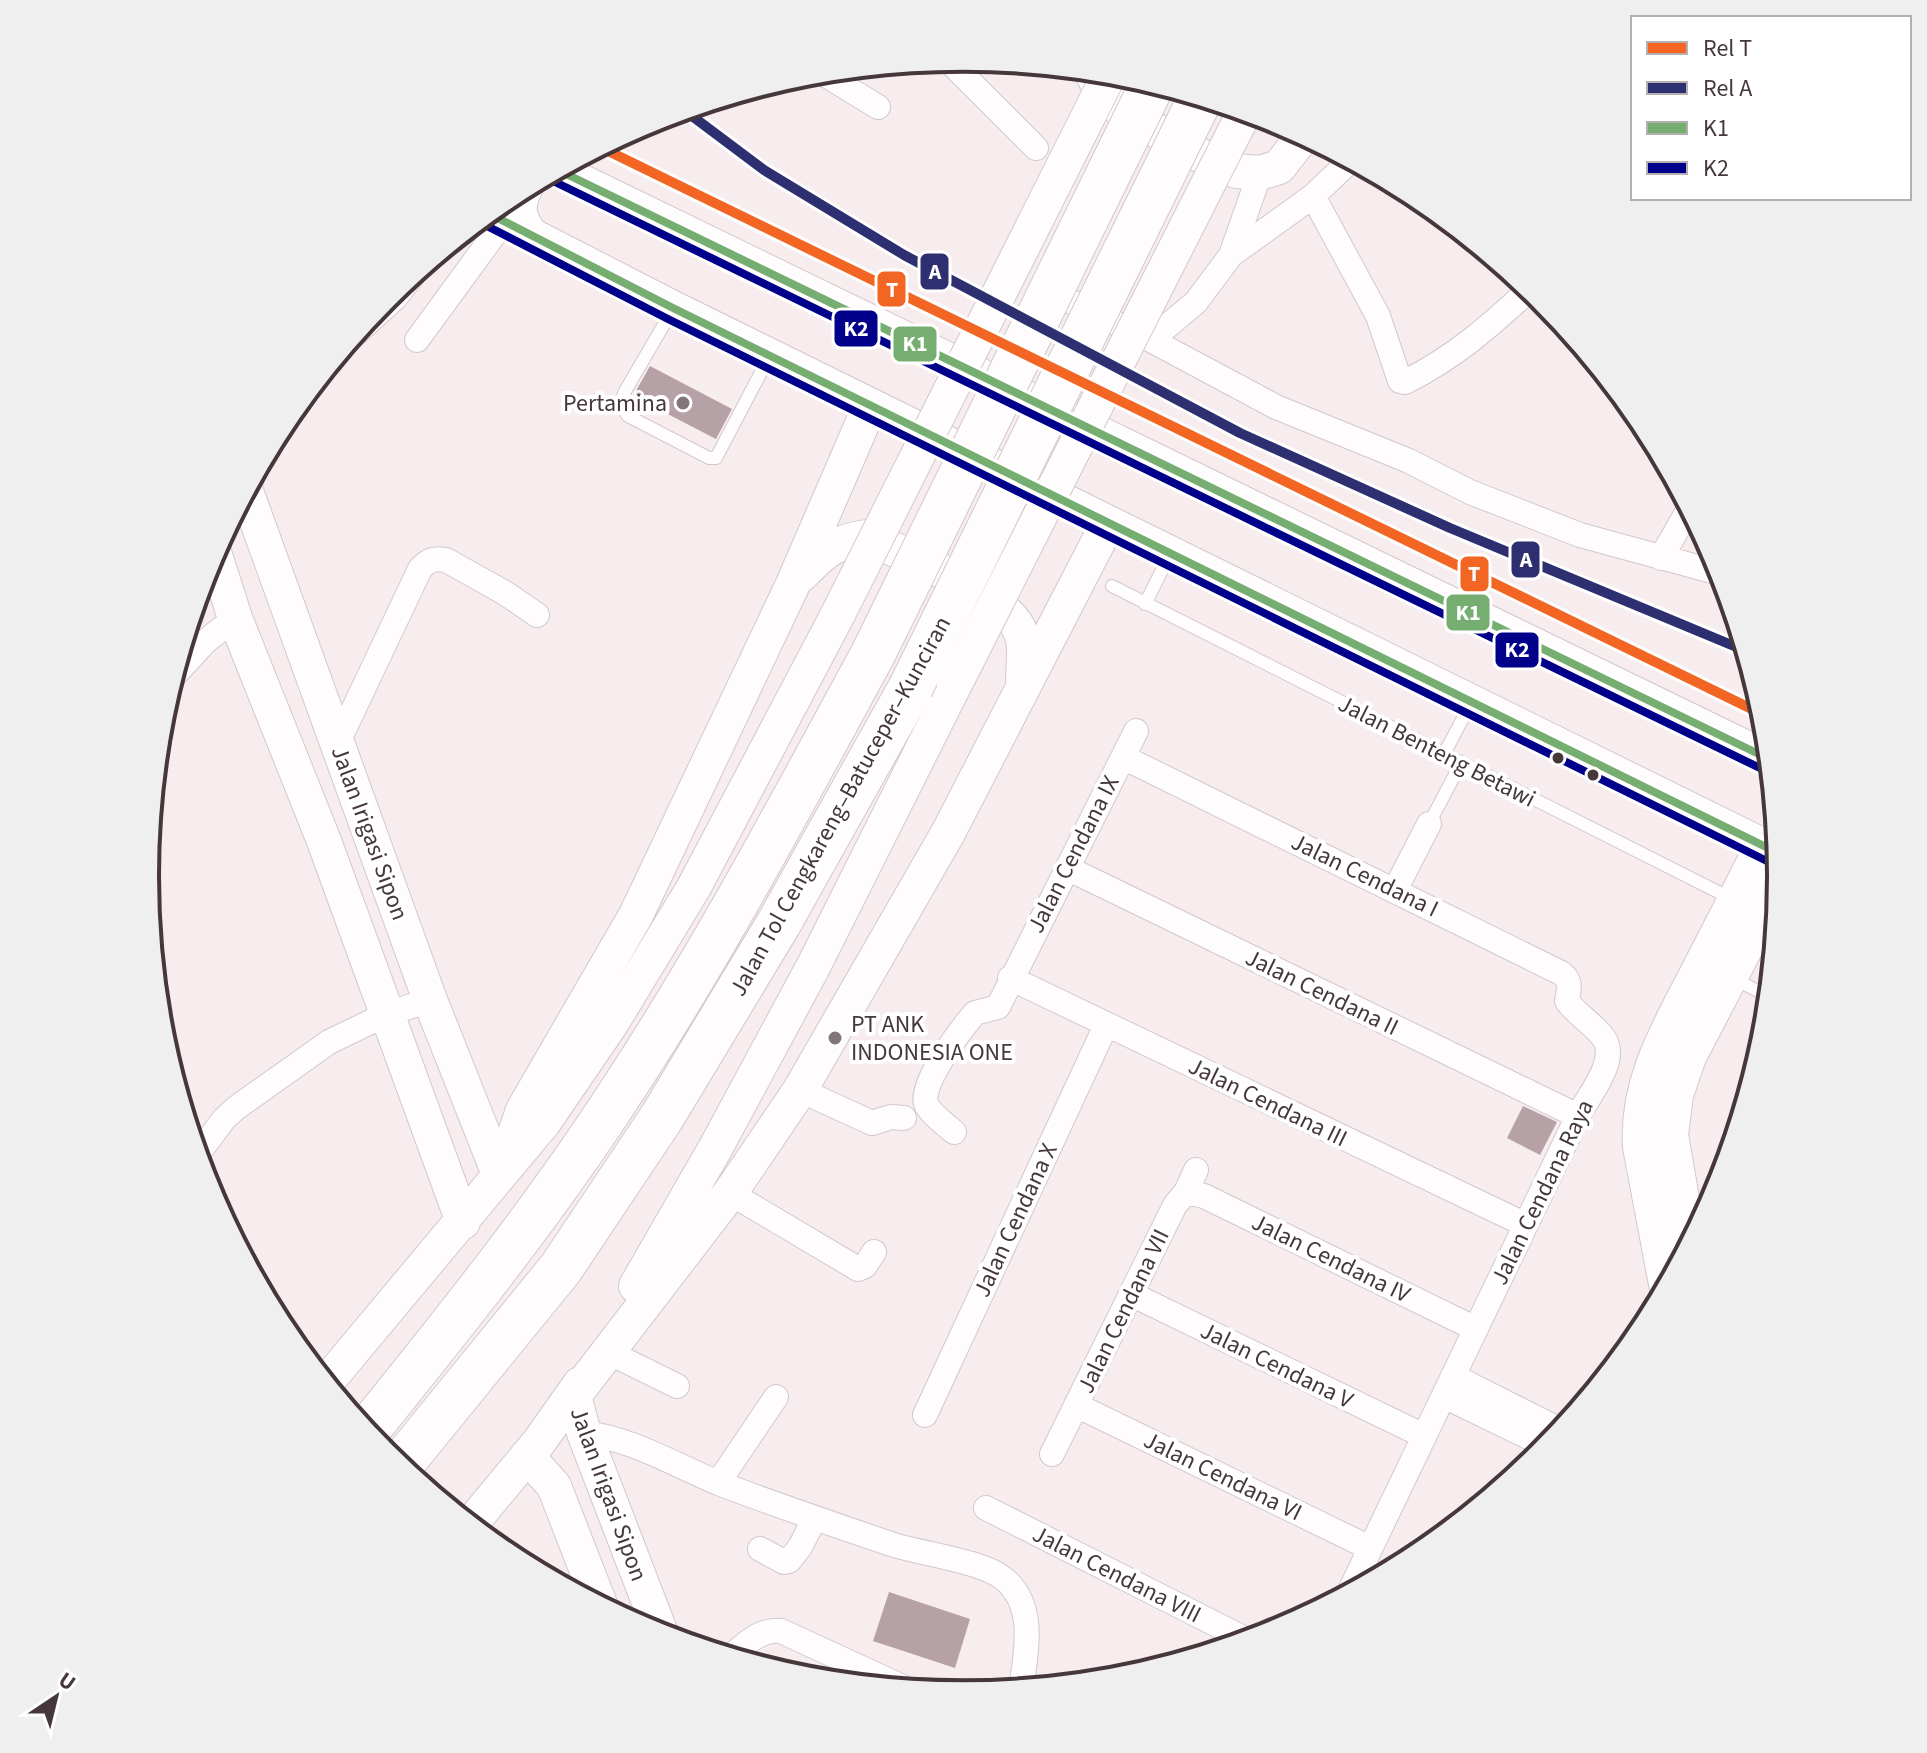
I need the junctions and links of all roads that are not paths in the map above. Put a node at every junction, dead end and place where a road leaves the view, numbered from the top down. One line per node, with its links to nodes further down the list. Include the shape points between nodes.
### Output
1 (960, 72): 10 (street)
2 (838, 82): 6 (street)
3 (1097, 83): 12 (main road, via 1123,112 1216,164)
4 (1104, 85): 65 (main road, bridge, via 701,874 611,1024 544,1122)
5 (1148, 93): 83 (highway, Jalan Tol Cengkareng–Batuceper–Kunciran, bridge, via 873,654 737,903 623,1090)
6 (878, 107)
7 (1196, 107): 89 (highway, Jalan Tol Cengkareng–Batuceper–Kunciran, bridge, via 911,687 779,923 662,1117 561,1268)
8 (1240, 121): 81 (main road, bridge, via 813,967)
9 (1296, 145): 12 (main road, via 1279,167)
10 (1036, 148)
11 (1343, 168): 14 (street)
12 (1260, 173): 17 (street)
13 (567, 177): 43 (main road)
14 (1313, 196): 17 (street); 19 (street, via 1378,316 1400,381 1447,360)
15 (519, 206): 16 (main road, via 520,214)
16 (508, 223): 20 (main road); 22 (street)
17 (1231, 255): 21 (street, via 1196,302)
18 (1055, 294): 21 (street)
19 (1521, 297)
20 (673, 308): 23 (main road); 23 (lane, via 624,393 622,410 709,458 720,455)
21 (1149, 339): 29 (street, via 1276,407 1470,492 1580,535)
22 (417, 340)
23 (770, 356): 24 (main road)
24 (870, 406): 27 (main road); 32 (main road)
25 (251, 504): 41 (main road, Jalan Irigasi Sipon)
26 (1684, 518): 29 (street)
27 (1108, 523): 28 (main road); 38 (main road)
28 (1170, 553): 34 (lane); 39 (main road)
29 (1661, 558): 31 (street)
30 (220, 570): 36 (main road, Jalan Irigasi Sipon)
31 (1707, 570)
32 (793, 584): 38 (main road, via 824,551 867,537 988,595 1009,613 1023,637); 65 (main road, via 636,915 523,1110)
33 (1112, 586): 34 (lane, Jalan Benteng Betawi)
34 (1145, 604): 42 (lane, Jalan Benteng Betawi)
35 (537, 615): 41 (street, via 446,560 426,562)
36 (235, 618): 37 (street); 57 (main road, Jalan Irigasi Sipon)
37 (189, 660)
38 (1023, 686): 60 (main road, via 948,833)
39 (1471, 702): 42 (lane); 47 (main road)
40 (1136, 731): 44 (street, Jalan Cendana IX)
41 (338, 742): 56 (main road, Jalan Irigasi Sipon)
42 (1444, 754): 45 (lane, Jalan Benteng Betawi)
43 (1758, 754)
44 (1122, 759): 49 (street, Jalan Cendana IX); 50 (street, Jalan Cendana I)
45 (1461, 763): 46 (lane); 52 (lane, Jalan Benteng Betawi)
46 (1429, 824): 50 (street)
47 (1767, 848)
48 (1767, 862): 52 (main road)
49 (1067, 868): 54 (street, Jalan Cendana IX); 61 (street, Jalan Cendana II)
50 (1395, 890): 58 (street, Jalan Cendana I, via 1561,973 1568,978 1567,1001)
51 (1767, 897): 52 (main road)
52 (1750, 919): 53 (main road)
53 (1717, 970): 55 (lane); 70 (main road, via 1671,1116); 72 (main road, via 1654,1059 1646,1085 1639,1128)
54 (1010, 978): 59 (street, Jalan Cendana III); 63 (street, Jalan Cendana IX, via 998,1007 975,1013 961,1030 924,1095 926,1105)
55 (1759, 992)
56 (428, 1001): 57 (street); 65 (main road, Jalan Irigasi Sipon)
57 (388, 1014): 64 (street, via 329,1042 236,1108); 68 (main road, Jalan Irigasi Sipon)
58 (1577, 1015): 61 (street, Jalan Cendana Raya, via 1609,1047 1608,1061)
59 (1106, 1025): 69 (street, Jalan Cendana III); 82 (street, Jalan Cendana X)
60 (800, 1090): 62 (street, via 872,1123); 67 (main road)
61 (1578, 1116): 69 (street, Jalan Cendana Raya)
62 (904, 1118)
63 (954, 1132)
64 (206, 1145)
65 (499, 1173): 68 (main road)
66 (1191, 1181): 73 (street, Jalan Cendana VII); 74 (street, Jalan Cendana IV, via 1204,1196)
67 (730, 1193): 71 (street, via 858,1269); 75 (main road)
68 (465, 1219): 76 (main road)
69 (1526, 1225): 74 (street, Jalan Cendana Raya)
70 (1687, 1228)
71 (874, 1252)
72 (1664, 1272)
73 (1131, 1294): 80 (street, Jalan Cendana VII); 85 (street, Jalan Cendana V)
74 (1476, 1329): 78 (street, Jalan Cendana Raya)
75 (608, 1352): 77 (street); 81 (main road)
76 (333, 1375)
77 (677, 1386)
78 (1448, 1386): 84 (street); 85 (street, Jalan Cendana Raya); 86 (street)
79 (776, 1397): 90 (street)
80 (1076, 1405): 88 (street, Jalan Cendana VII); 94 (street, Jalan Cendana VI)
81 (575, 1412): 87 (main road); 90 (street, via 599,1435); 98 (main road, Jalan Irigasi Sipon)
82 (925, 1415)
83 (374, 1423)
84 (1550, 1426)
85 (1424, 1436): 94 (street, Jalan Cendana Raya)
86 (1537, 1440)
87 (533, 1449): 92 (main road); 97 (main road, Jalan Irigasi Sipon, via 554,1486)
88 (1052, 1454)
89 (408, 1457)
90 (718, 1483): 93 (street)
91 (986, 1508): 99 (street, Jalan Cendana VIII, via 1020,1535)
92 (477, 1517)
93 (815, 1518): 95 (street, via 789,1561); 102 (street, via 907,1550 988,1569 1006,1580 1022,1603 1029,1639)
94 (1370, 1548): 96 (street, Jalan Cendana Raya)
95 (760, 1549)
96 (1356, 1578)
97 (595, 1591)
98 (656, 1620)
99 (1233, 1634)
100 (740, 1649): 101 (street, via 768,1630 781,1631)
101 (878, 1676)
102 (1025, 1678)

